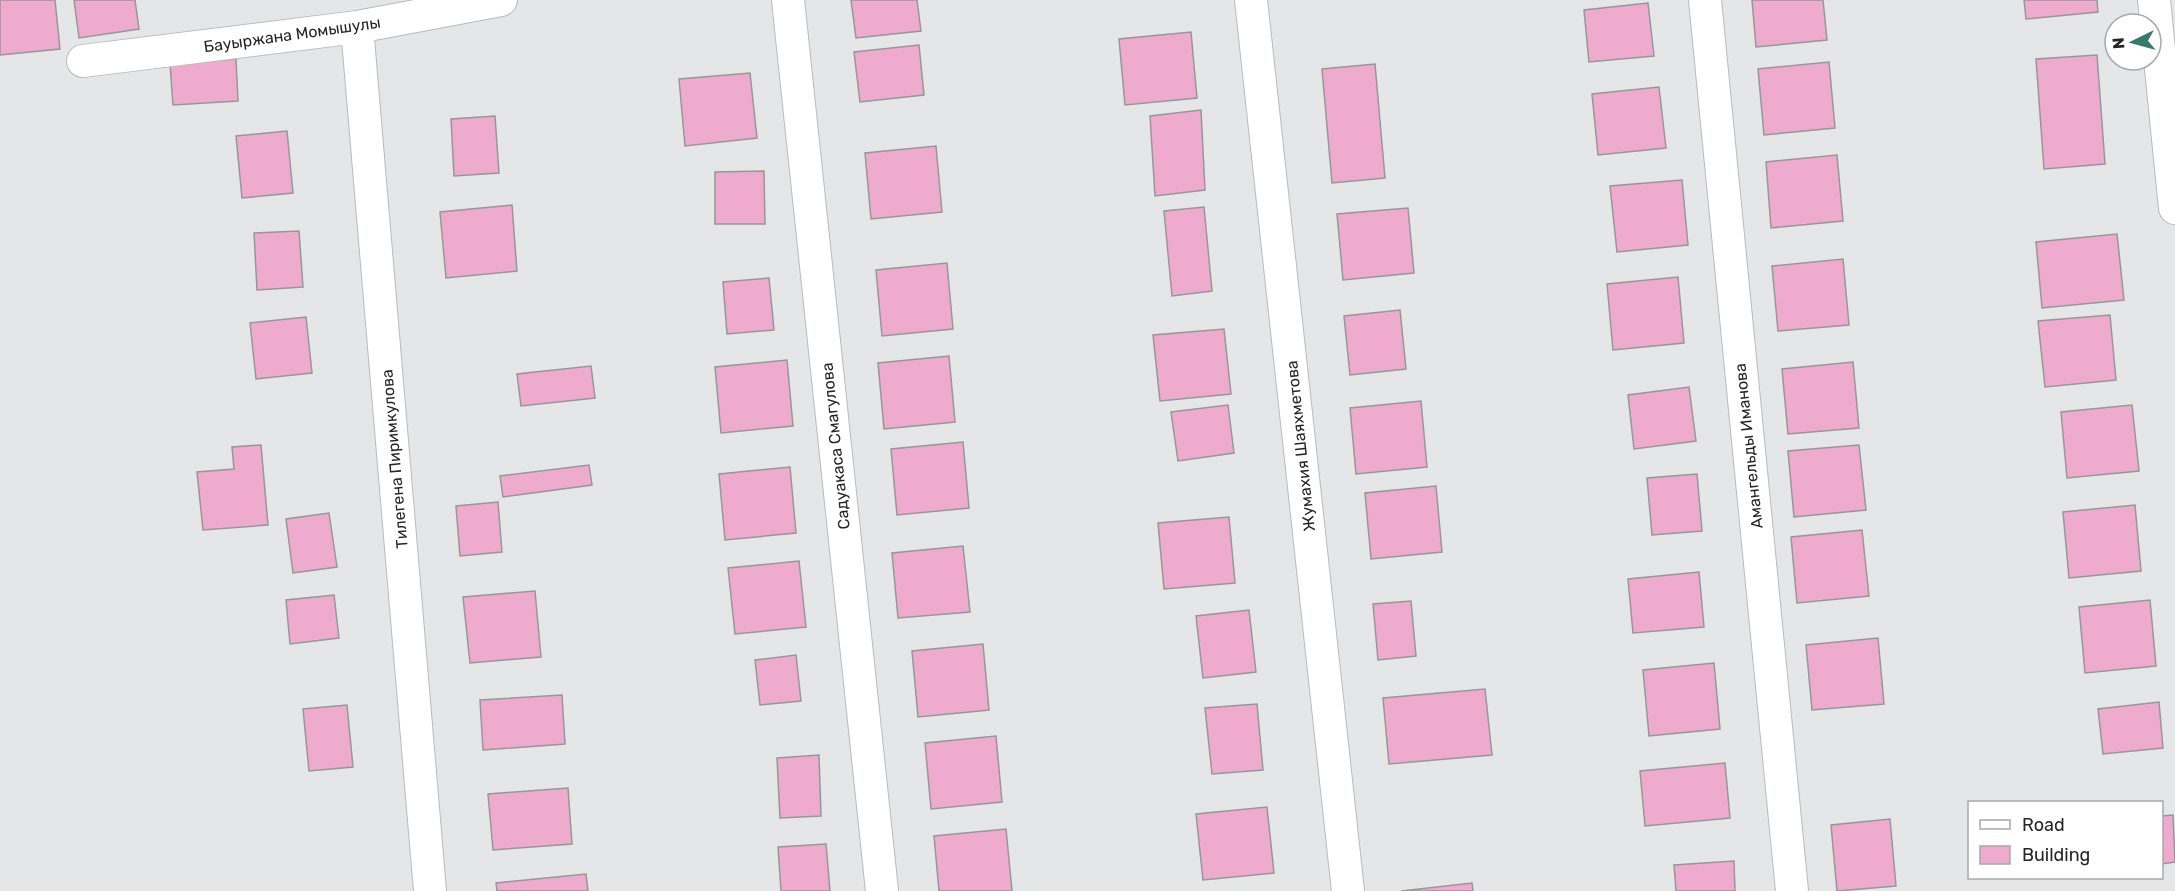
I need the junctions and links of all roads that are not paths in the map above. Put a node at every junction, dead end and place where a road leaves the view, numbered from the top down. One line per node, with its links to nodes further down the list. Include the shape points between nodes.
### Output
1 (501, 0): 6 (street, Бауыржана Момышулы)
2 (788, 0): 10 (street, Садуакаса Смагулова)
3 (1251, 0): 11 (street, Жумахия Шаяхметова)
4 (1705, 0): 12 (street, Амангельды Иманова)
5 (2154, 0): 8 (street)
6 (357, 27): 7 (street, Бауыржана Момышулы); 9 (street, Тилегена Пиримкулова)
7 (83, 61)
8 (2175, 208)
9 (430, 891)
10 (882, 891)
11 (1348, 891)
12 (1792, 891)

